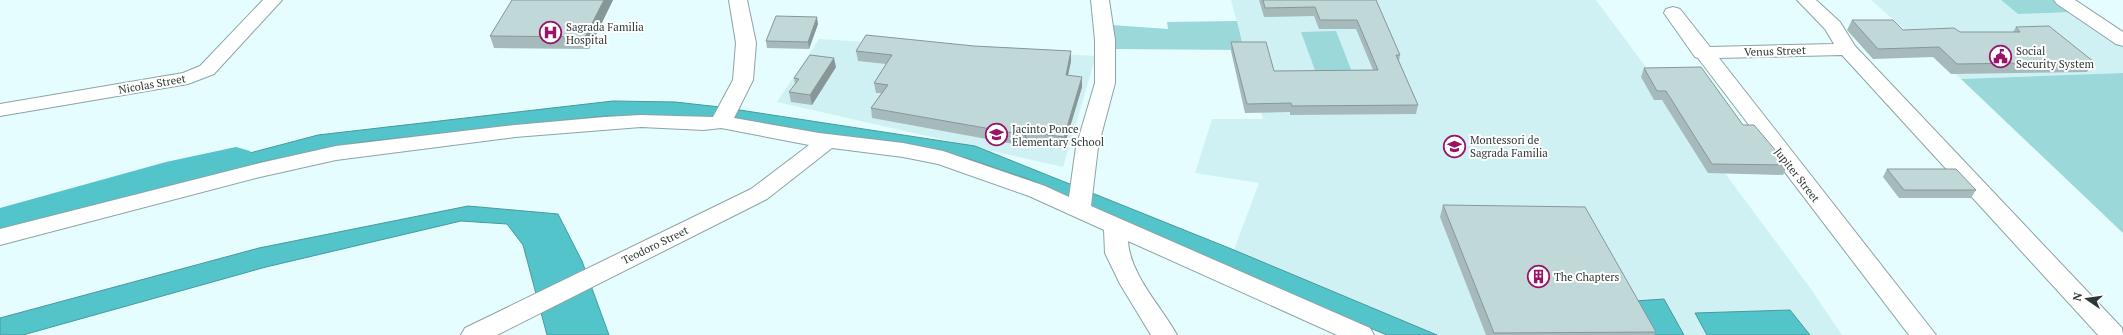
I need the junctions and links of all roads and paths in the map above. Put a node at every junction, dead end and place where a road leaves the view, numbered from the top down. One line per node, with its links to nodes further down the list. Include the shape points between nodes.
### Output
1 (274, 0): 10 (street, Nicolas Street, via 207,70 188,78)
2 (738, 0): 11 (street, via 746,43 743,80)
3 (1100, 0): 13 (street, via 1105,40 1105,82 1087,147)
4 (1806, 0): 8 (street, via 1832,26)
5 (2063, 0): 7 (street)
6 (1672, 13): 9 (street, Jupiter Street)
7 (2123, 40)
8 (1847, 49): 9 (street, Venus Street); 20 (street)
9 (1702, 53): 19 (street, Jupiter Street)
10 (0, 110)
11 (721, 122): 12 (street); 15 (street, via 704,124 641,120 514,131 336,154 260,170)
12 (827, 141): 13 (street, via 903,150 943,158 1037,191); 16 (street, Teodoro Street, via 759,194)
13 (1079, 210): 14 (street)
14 (1116, 225): 17 (street, via 1117,253 1132,284); 18 (street)
15 (0, 237)
16 (474, 335)
17 (1164, 335)
18 (1361, 335)
19 (1923, 335)
20 (2113, 335)

